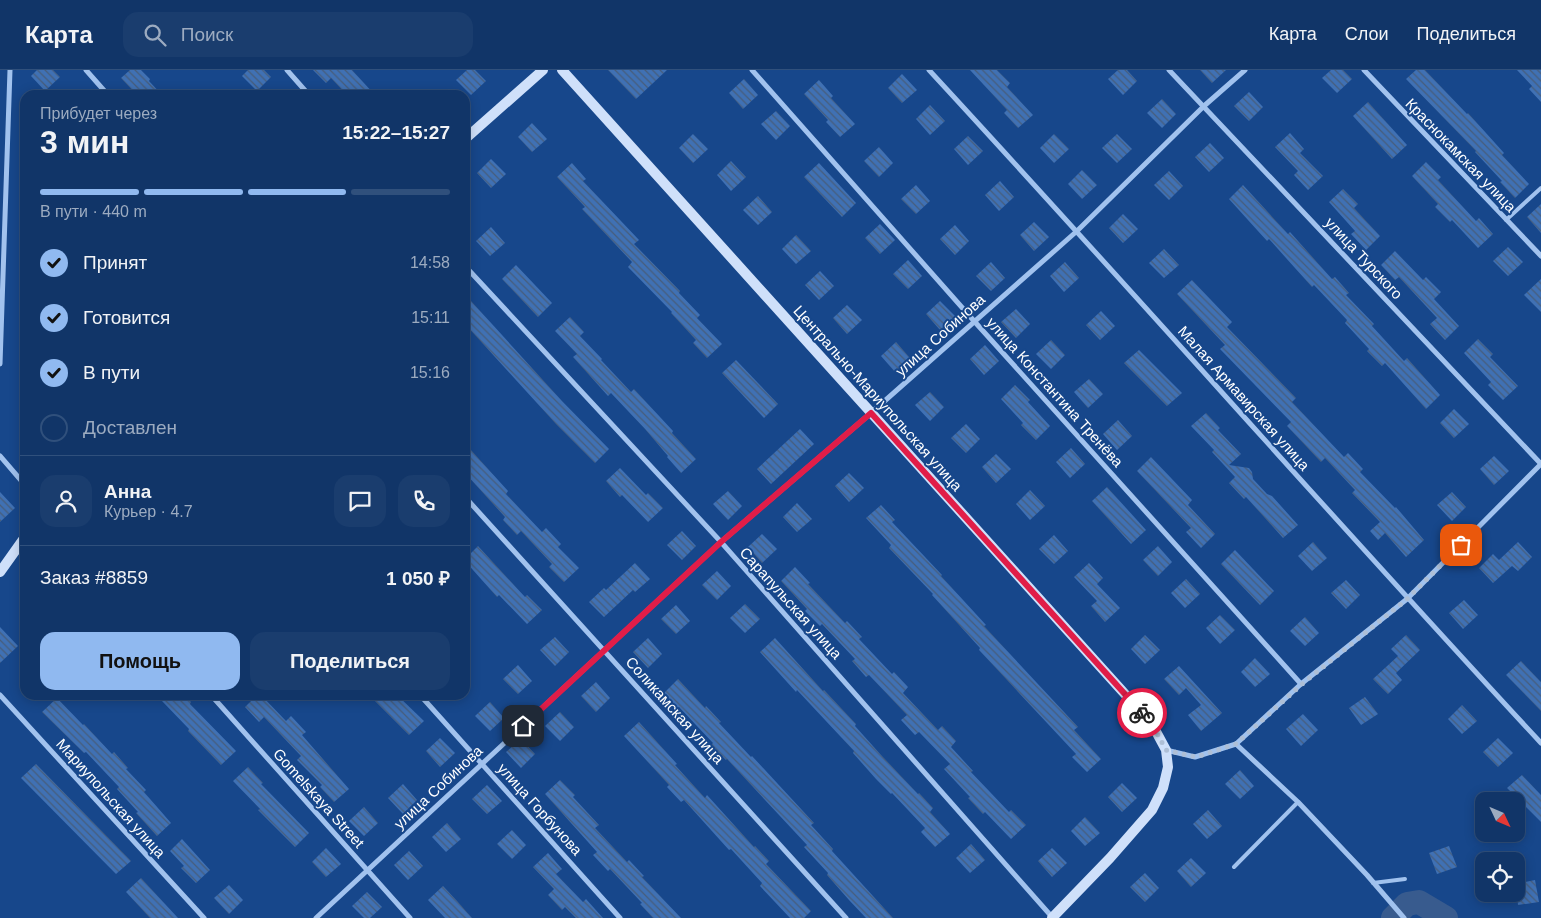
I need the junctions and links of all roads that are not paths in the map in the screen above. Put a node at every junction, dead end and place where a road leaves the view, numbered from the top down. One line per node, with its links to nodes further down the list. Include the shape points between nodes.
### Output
1 (10, 70): 21 (street)
2 (86, 70): 11 (street)
3 (287, 70): 12 (street)
4 (542, 70): 14 (street)
5 (562, 70): 22 (street, Центрально-Мариупольская улица)
6 (752, 70): 20 (street, улица Константина Тренёва)
7 (929, 70): 17 (street, Малая Армавирская улица)
8 (1169, 70): 13 (street, улица Турского)
9 (1245, 70): 13 (street, улица Собинова)
10 (1364, 70): 16 (street, Краснокамская улица)
11 (104, 90)
12 (305, 90)
13 (1204, 106): 17 (street, улица Собинова); 24 (street, улица Турского)
14 (470, 134)
15 (1541, 188): 16 (lane)
16 (1506, 220): 18 (street, Краснокамская улица)
17 (1077, 230): 20 (street, улица Собинова); 30 (street, Малая Армавирская улица)
18 (1541, 256)
19 (470, 271): 27 (street, Сарапульская улица)
20 (974, 321): 22 (street, улица Собинова); 32 (street, улица Константина Тренёва)
21 (0, 364)
22 (871, 413): 27 (street, улица Собинова); 38 (street, Центрально-Мариупольская улица, via 1152,724)
23 (0, 456): 25 (street)
24 (1541, 464): 30 (street)
25 (20, 479)
26 (470, 503): 31 (street, Соликамская улица)
27 (721, 542): 31 (street, улица Собинова); 50 (street, Сарапульская улица)
28 (20, 544): 29 (street)
29 (0, 572)
30 (1407, 599): 32 (street); 36 (street, Малая Армавирская улица)
31 (604, 650): 39 (street, улица Собинова); 49 (street, Соликамская улица)
32 (1302, 684): 37 (street)
33 (0, 695): 45 (street, Мариупольская улица)
34 (215, 700): 42 (street, Gomelskaya Street)
35 (424, 700): 39 (street, улица Горбунова)
36 (1541, 743)
37 (1236, 744): 38 (street, via 1196,757); 40 (street)
38 (1166, 750): 50 (street, via 1167,774 1152,810)
39 (482, 764): 42 (street, улица Собинова); 48 (street, улица Горбунова)
40 (1298, 802): 41 (lane); 44 (street)
41 (1234, 867)
42 (367, 870): 46 (street, улица Собинова); 47 (street, Gomelskaya Street)
43 (1404, 880): 44 (lane)
44 (1373, 884): 51 (street)
45 (204, 918)
46 (316, 918)
47 (410, 918)
48 (620, 918)
49 (846, 918)
50 (1052, 918)
51 (1404, 918)

